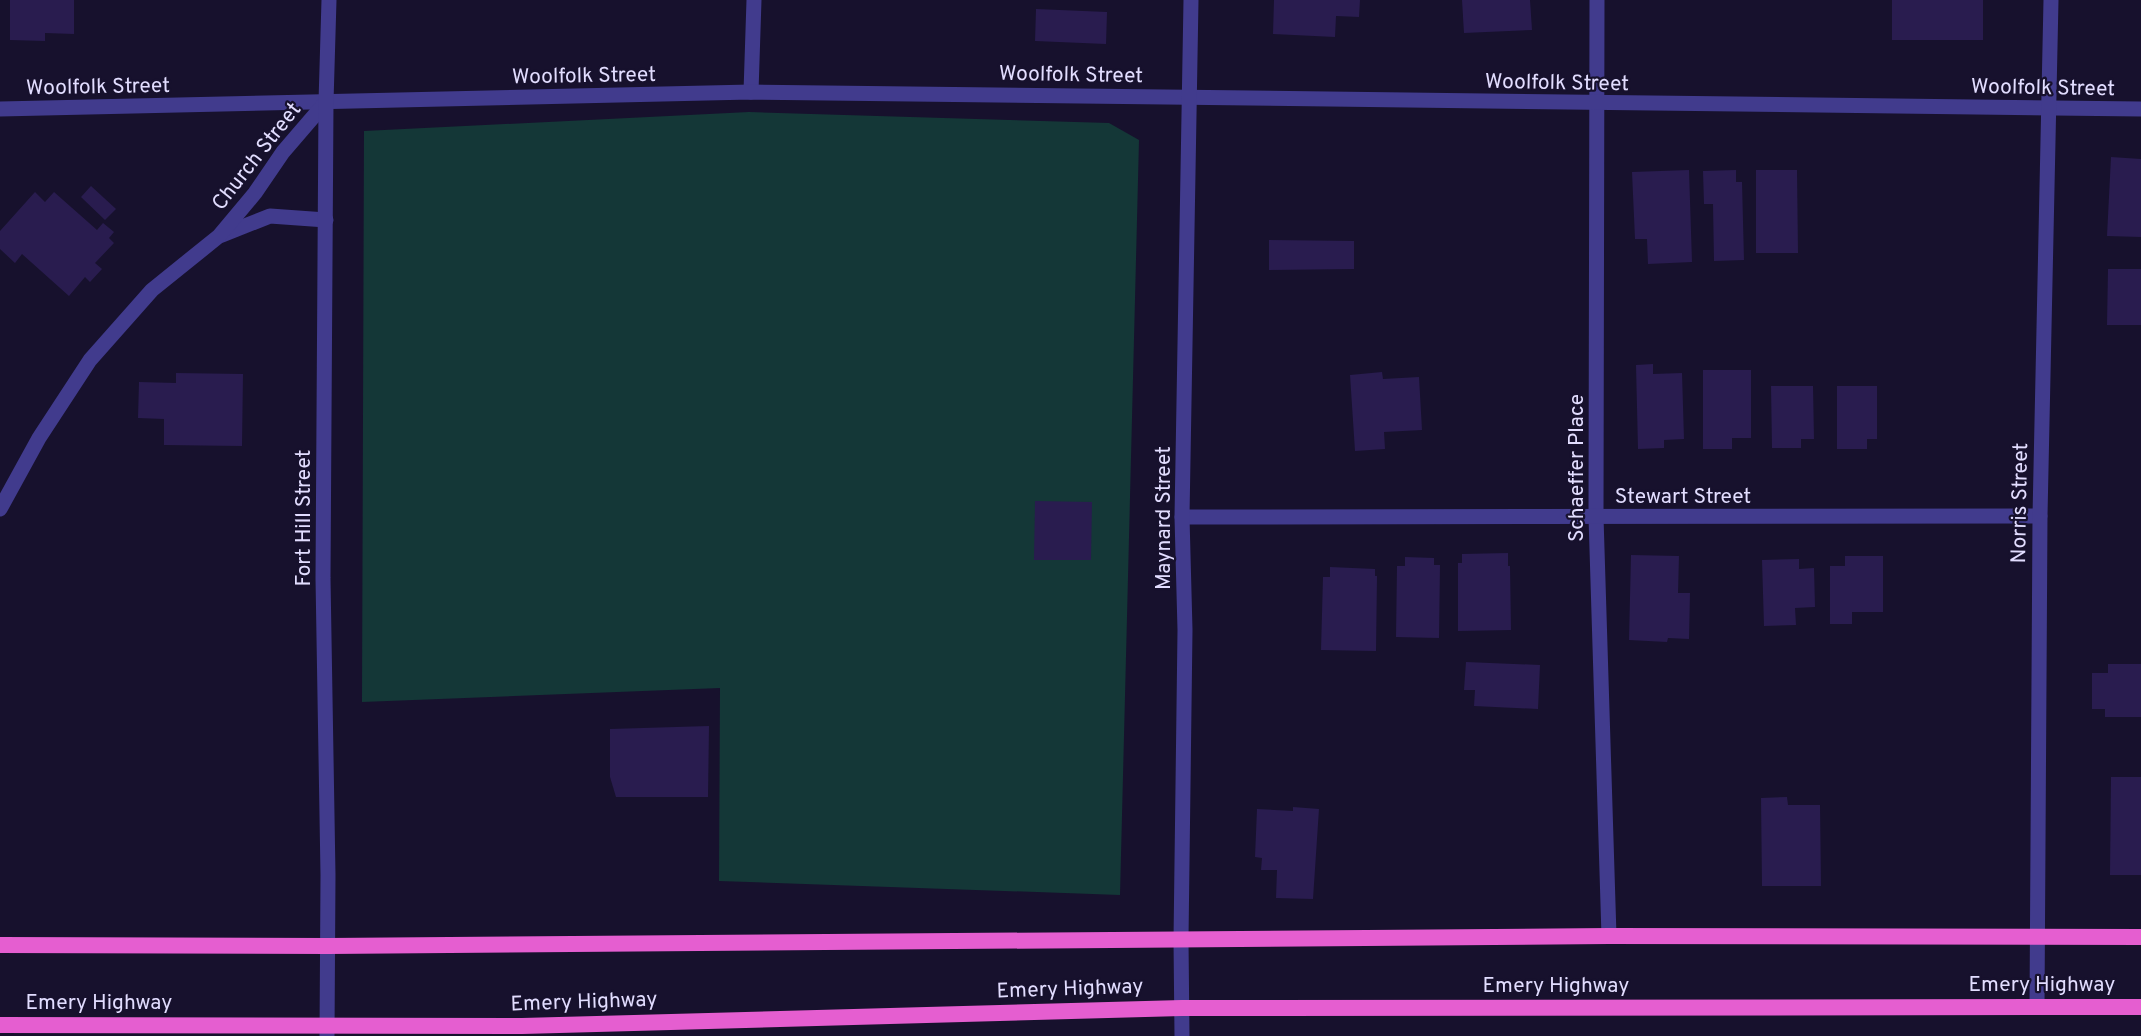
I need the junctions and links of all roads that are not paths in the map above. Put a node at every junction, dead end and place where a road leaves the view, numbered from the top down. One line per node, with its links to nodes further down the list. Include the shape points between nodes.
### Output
1 (329, 0): 8 (street, Fort Hill Street)
2 (754, 0): 6 (street)
3 (1191, 0): 7 (street, Maynard Street)
4 (1597, 0): 9 (street, Schaeffer Place)
5 (2051, 0): 11 (street, Norris Street)
6 (751, 92): 7 (street, Woolfolk Street); 8 (street, Woolfolk Street)
7 (1190, 97): 9 (street, Woolfolk Street); 17 (street, Maynard Street)
8 (326, 102): 10 (street, Woolfolk Street); 13 (street, Fort Hill Street); 14 (street, Church Street)
9 (1596, 103): 11 (street, Woolfolk Street); 18 (street, Schaeffer Place)
10 (0, 109)
11 (2049, 109): 12 (street, Woolfolk Street); 16 (street, Norris Street)
12 (2141, 109)
13 (326, 220): 14 (street, Church Street, via 270,216); 24 (street, Fort Hill Street, via 323,578)
14 (219, 236): 15 (street, Church Street, via 152,290 90,360 39,438)
15 (0, 509)
16 (2040, 516): 18 (street, Stewart Street); 20 (street, Norris Street)
17 (1182, 518): 18 (street, Stewart Street); 22 (street, Maynard Street)
18 (1596, 518): 19 (street, Schaeffer Place)
19 (1609, 936): 20 (highway); 22 (highway)
20 (2037, 937): 21 (highway); 25 (street, Norris Street)
21 (2141, 937)
22 (1182, 940): 24 (highway); 27 (street, Maynard Street)
23 (0, 945): 24 (highway)
24 (328, 946): 29 (street, Fort Hill Street)
25 (2037, 1006): 26 (highway, Emery Highway); 27 (highway, Emery Highway)
26 (2141, 1007)
27 (1182, 1008): 29 (highway, Emery Highway); 30 (street, Maynard Street)
28 (0, 1025): 29 (highway, Emery Highway)
29 (327, 1030)
30 (1182, 1036)

